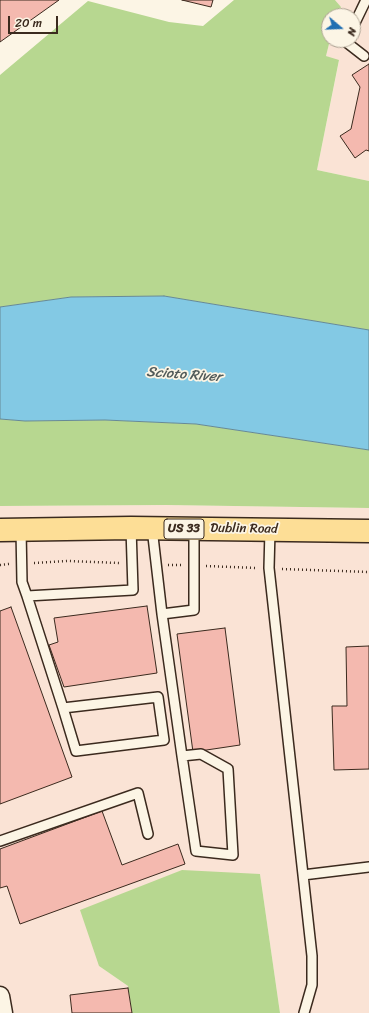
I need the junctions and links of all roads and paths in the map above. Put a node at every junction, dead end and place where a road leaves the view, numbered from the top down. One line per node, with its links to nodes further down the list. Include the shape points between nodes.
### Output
1 (366, 0): 2 (lane)
2 (361, 10)
3 (354, 48): 4 (lane)
4 (364, 56)
5 (142, 528): 6 (main road, Dublin Road / US 33); 7 (main road, Dublin Road / US 33); 10 (lane, via 133,590); 11 (lane)
6 (194, 529): 8 (main road, Dublin Road / US 33); 11 (lane, via 194,610)
7 (10, 530): 10 (lane)
8 (270, 530): 9 (main road, Dublin Road / US 33); 17 (lane, via 269,568)
9 (369, 531)
10 (27, 596): 12 (lane)
11 (162, 614): 13 (lane)
12 (63, 708): 12 (lane, via 76,751 164,740 158,697)
13 (182, 756): 13 (lane, via 201,754 228,769 233,855 196,851)
14 (148, 834): 15 (lane, via 138,793)
15 (0, 841)
16 (369, 867): 17 (lane)
17 (303, 875): 20 (lane, via 312,956 312,985)
18 (0, 996): 19 (street)
19 (3, 1013)
20 (304, 1013)

